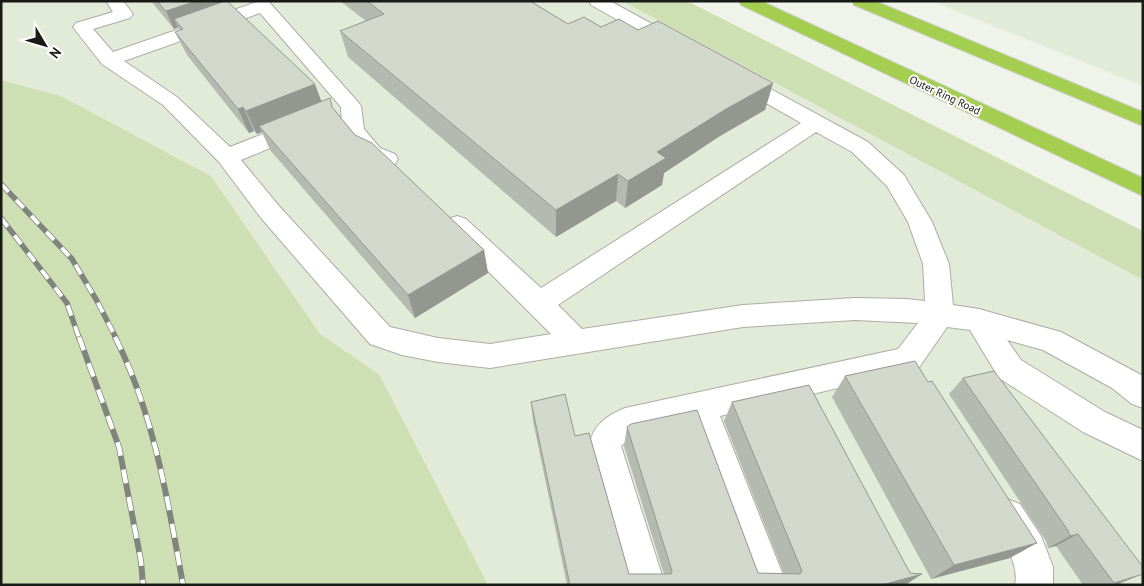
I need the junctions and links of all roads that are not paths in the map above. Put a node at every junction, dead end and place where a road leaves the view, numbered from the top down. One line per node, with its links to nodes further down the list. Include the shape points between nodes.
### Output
1 (114, 1): 7 (lane, via 124,14 82,27)
2 (597, 1): 6 (lane)
3 (747, 1): 14 (highway, Outer Ring Road)
4 (860, 1): 10 (highway)
5 (260, 4): 7 (lane); 9 (lane)
6 (694, 55)
7 (109, 60): 12 (lane, via 170,101)
8 (720, 69): 11 (lane)
9 (334, 113): 12 (lane); 13 (lane, via 372,153 388,160)
10 (1143, 120)
11 (815, 123): 16 (lane); 17 (lane, via 860,147 896,181 920,222 936,264)
12 (227, 157): 19 (lane, via 270,212 380,336 438,350 490,356)
13 (402, 173)
14 (1143, 188)
15 (446, 214): 16 (lane)
16 (539, 303): 19 (lane)
17 (940, 315): 18 (lane); 19 (lane, via 907,310 855,309 743,316); 21 (lane, via 915,372 812,396)
18 (979, 320): 20 (lane, via 1051,340 1124,379); 22 (lane, via 1010,368 1094,422)
19 (576, 342)
20 (1143, 394)
21 (701, 406): 24 (lane, via 624,424 606,439 605,446); 25 (lane)
22 (1143, 446)
23 (990, 490): 26 (lane, via 1031,555)
24 (646, 585)
25 (768, 585)
26 (1034, 585)

